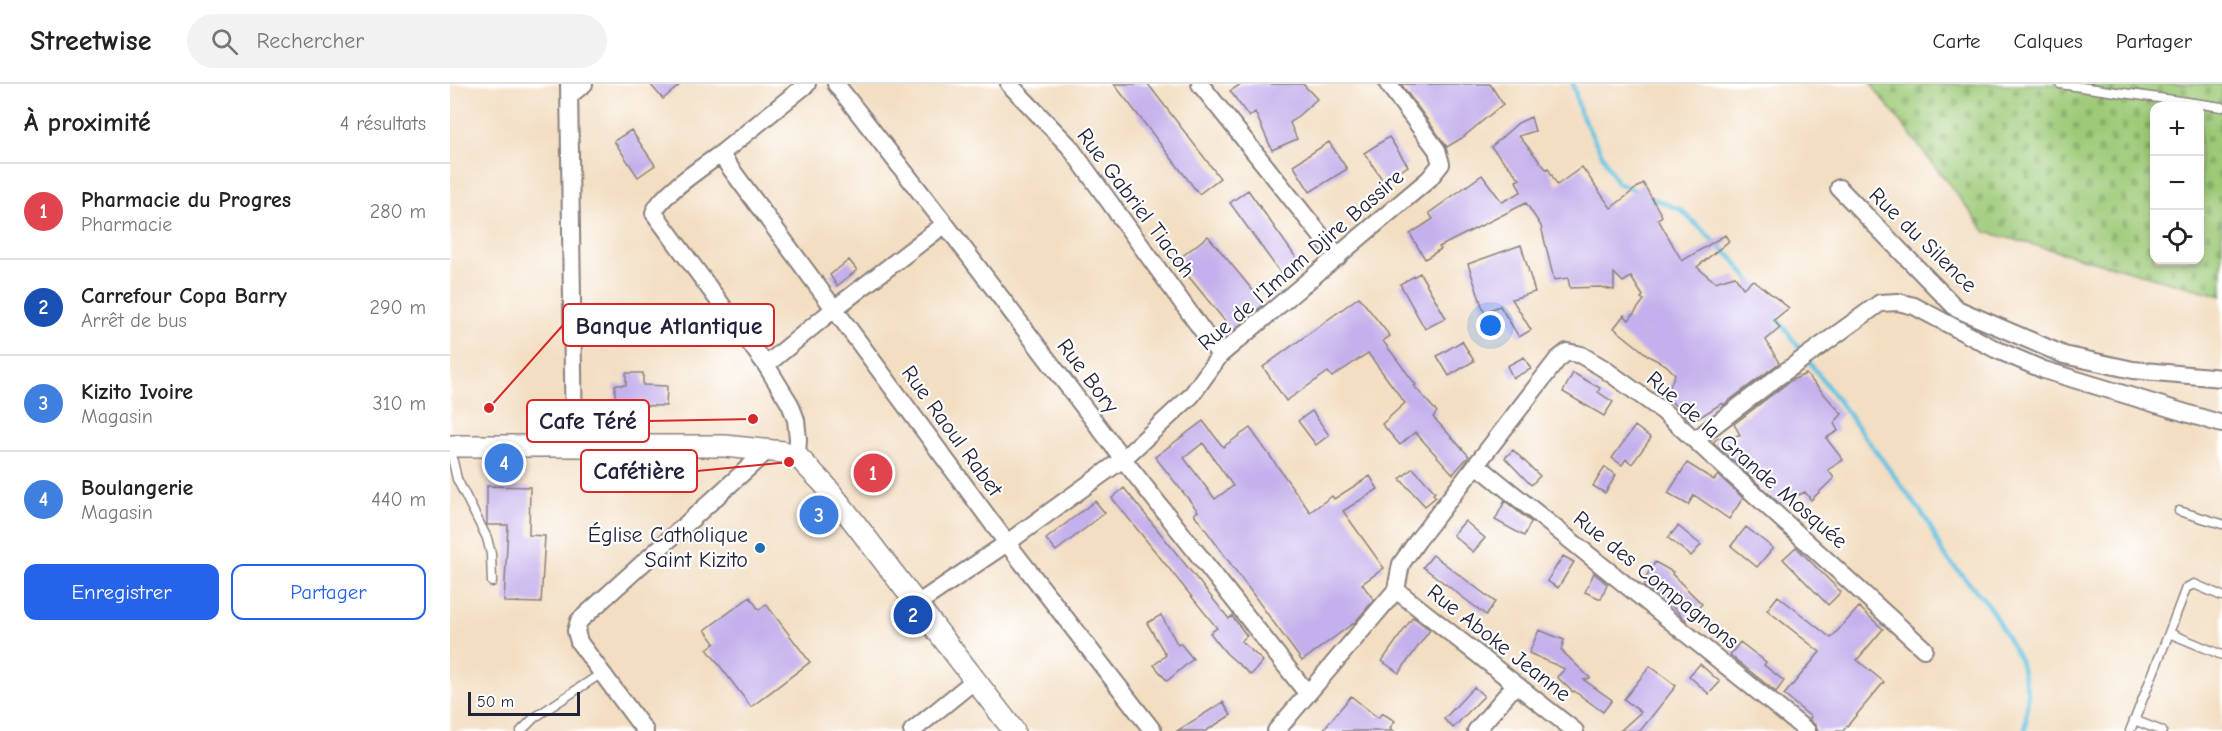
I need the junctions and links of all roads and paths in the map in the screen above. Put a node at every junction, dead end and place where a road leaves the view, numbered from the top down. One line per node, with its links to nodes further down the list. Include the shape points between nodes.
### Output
1 (584, 84): 8 (street)
2 (807, 84): 10 (street)
3 (836, 84): 12 (street, Rue Bory)
4 (1009, 84): 15 (street, Rue Gabriel Tiacoh, via 1069,146)
5 (1388, 84): 13 (street, Rue de l'Imam Djire Bassire, via 1437,150 1441,164 1429,179)
6 (2060, 84): 9 (lane)
7 (1207, 87): 13 (street)
8 (569, 90): 20 (street)
9 (2222, 107)
10 (720, 154): 14 (street, Rue Raoul Rabet); 16 (street, via 686,179 657,207 654,216)
11 (1839, 188): 17 (street, Rue du Silence, via 1957,309 2064,355 2133,370)
12 (945, 224): 14 (street); 24 (street, Rue Bory)
13 (1338, 257): 15 (street, Rue de l'Imam Djire Bassire)
14 (834, 309): 16 (street); 28 (street, Rue Raoul Rabet)
15 (1220, 355): 24 (street, Rue de l'Imam Djire Bassire, via 1191,396)
16 (766, 364): 23 (street, via 796,420)
17 (2222, 378)
18 (2222, 424): 19 (street, via 2044,370 1914,306 1898,302 1880,303)
19 (1695, 440): 25 (street, Rue de la Grande Mosquée, via 1603,368 1567,352); 34 (street, Rue de la Grande Mosquée)
20 (574, 445): 21 (street); 22 (street)
21 (450, 447): 29 (lane, via 457,479 487,538)
22 (768, 450): 23 (street); 36 (street, via 579,621 579,642)
23 (797, 456): 32 (street, via 824,484)
24 (1123, 459): 28 (street, Rue de l'Imam Djire Bassire); 39 (street, Rue Bory)
25 (1477, 465): 30 (street, Rue de la Grande Mosquée, via 1401,564); 49 (street, Rue des Compagnons)
26 (2179, 510): 27 (lane)
27 (2222, 524)
28 (1007, 543): 32 (street, Rue de l'Imam Djire Bassire); 45 (street, Rue Raoul Rabet)
29 (492, 582)
30 (1396, 590): 38 (street, Rue Aboke Jeanne); 39 (street, Rue de la Grande Mosquée)
31 (2222, 596): 33 (lane, via 2193,584 2186,588)
32 (917, 604): 37 (street)
33 (2169, 633): 35 (lane); 40 (lane)
34 (1924, 649)
35 (2222, 655)
36 (602, 674): 41 (lane, via 534,718); 42 (street)
37 (975, 680): 43 (street); 44 (street)
38 (1515, 685): 47 (street); 48 (street, Rue Aboke Jeanne)
39 (1308, 693): 46 (street, Rue de la Grande Mosquée)
40 (2134, 720): 50 (lane); 51 (lane)
41 (521, 731)
42 (645, 731)
43 (912, 731)
44 (1014, 731)
45 (1153, 731)
46 (1276, 731)
47 (1476, 731)
48 (1575, 731)
49 (1807, 731)
50 (2130, 731)
51 (2162, 731)

